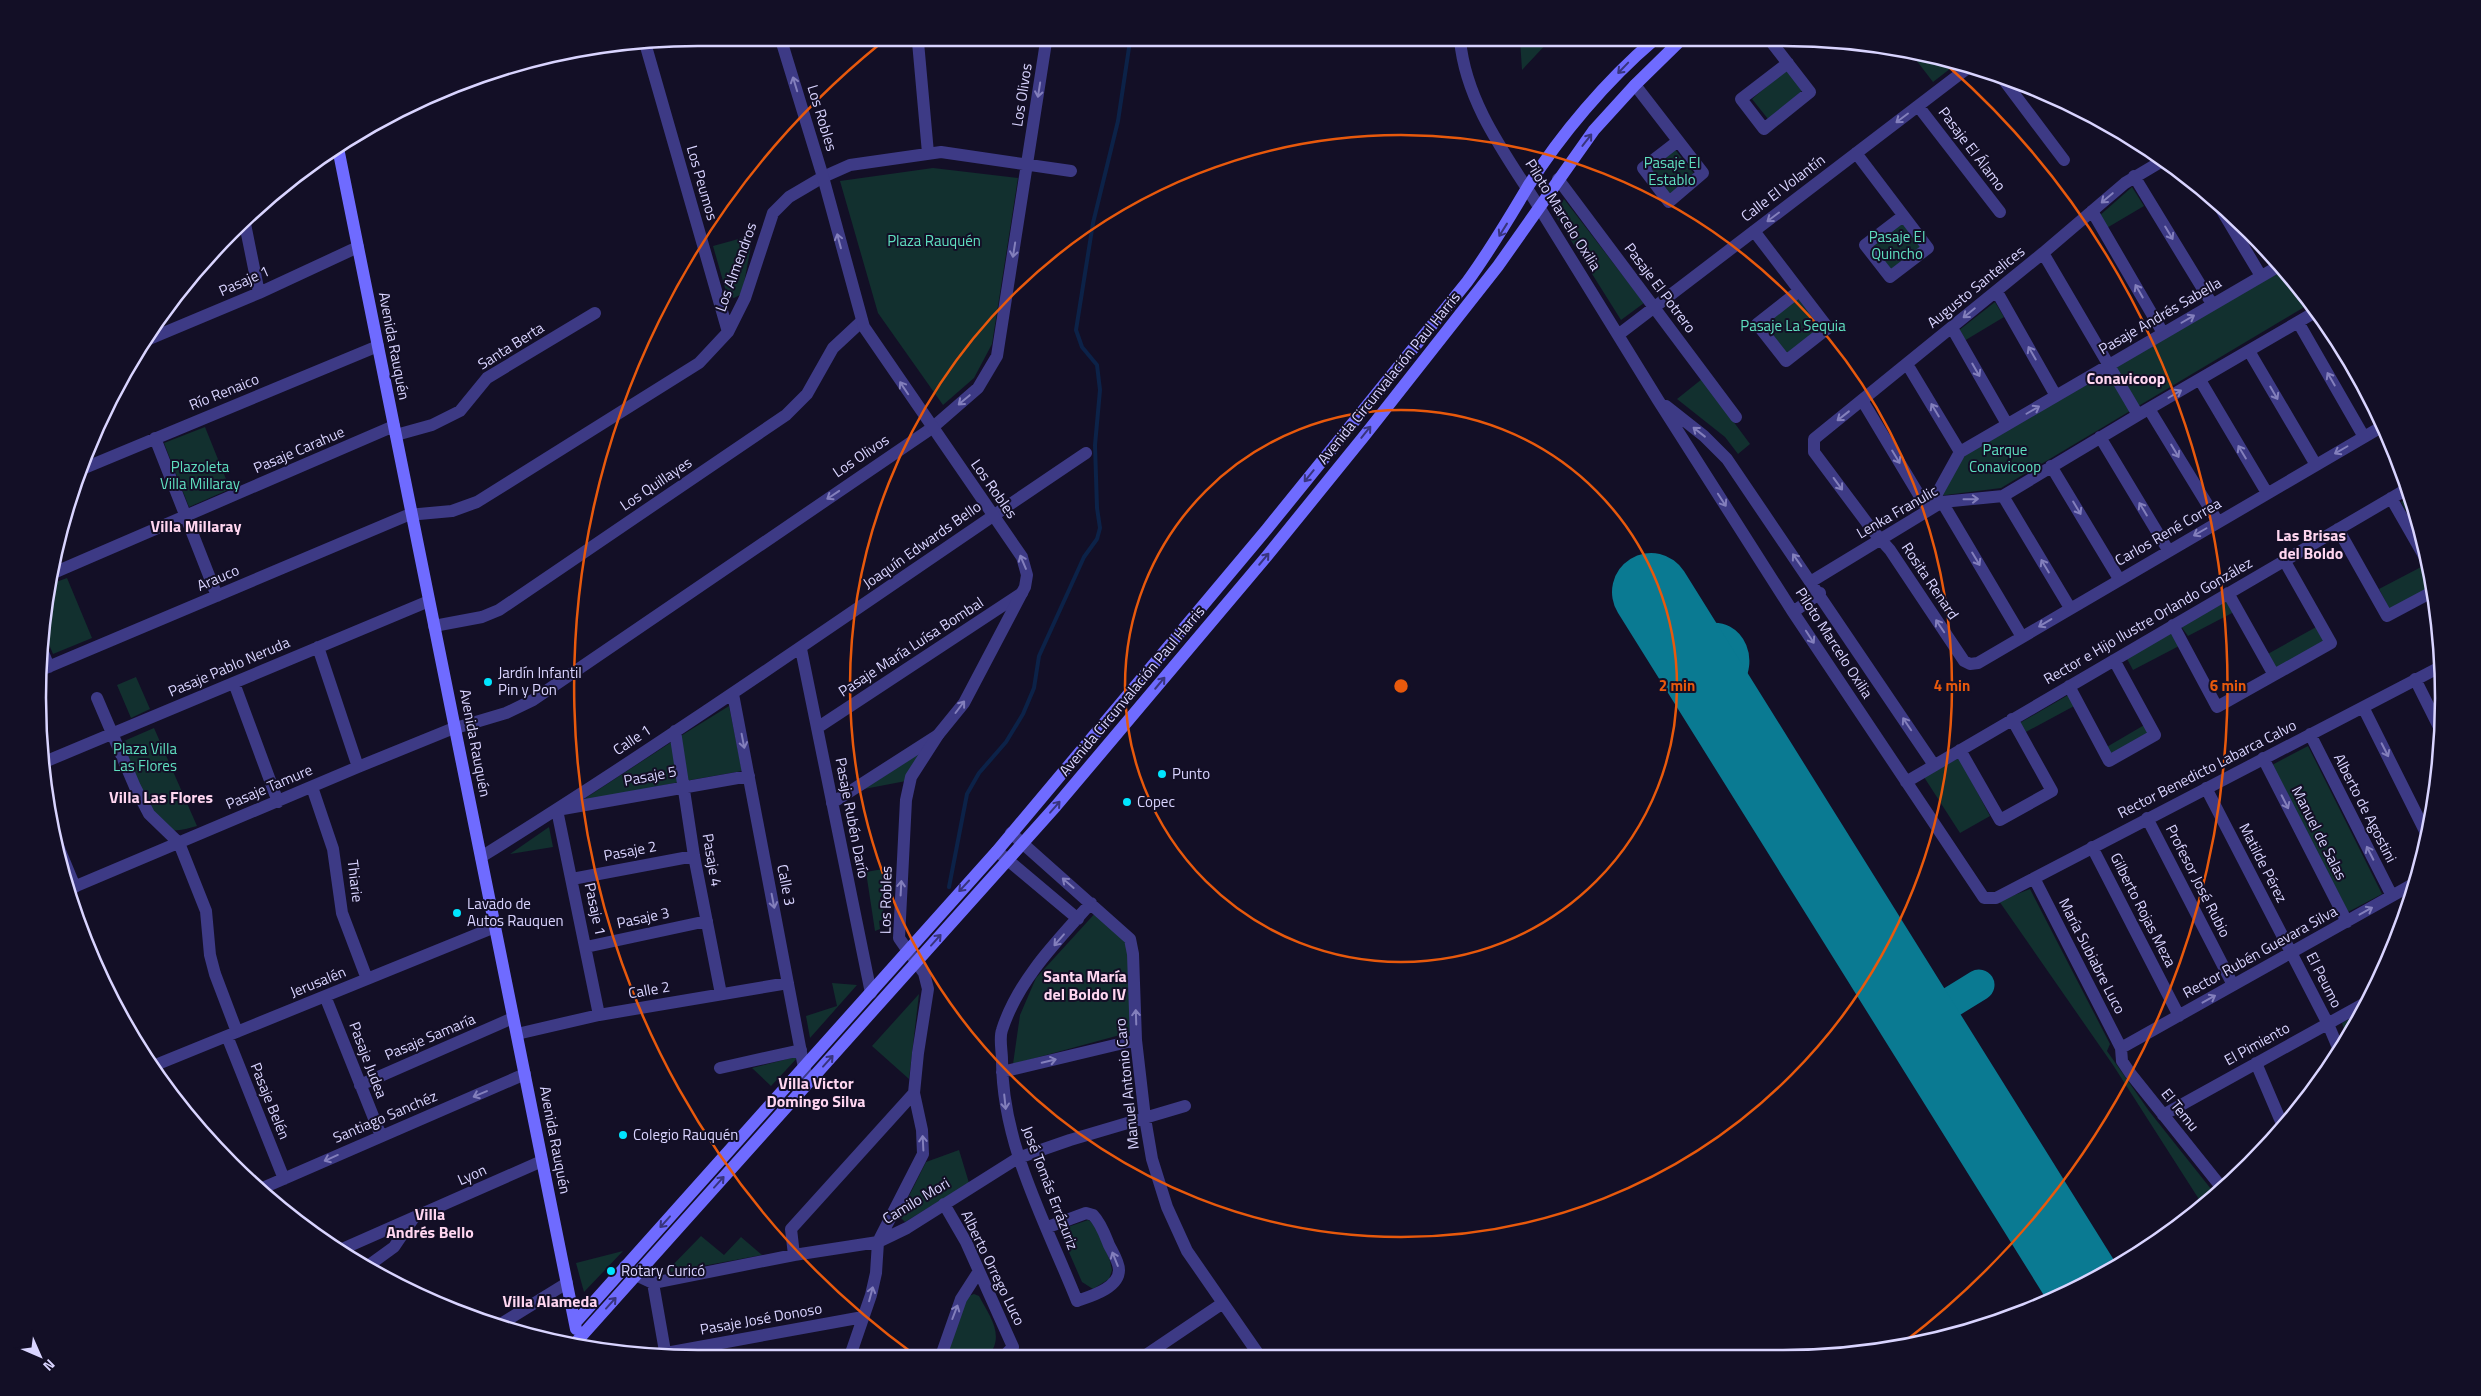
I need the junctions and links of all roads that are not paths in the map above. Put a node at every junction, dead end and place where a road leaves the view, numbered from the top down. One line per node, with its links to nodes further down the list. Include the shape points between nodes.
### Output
1 (783, 46): 23 (street, Los Robles, one-way to 1)
2 (918, 46): 15 (street)
3 (1045, 46): 19 (street, Los Olivos, one-way to 19)
4 (1461, 46): 25 (street, Piloto Marcelo Oxilia, via 1473,96)
5 (1648, 46): 25 (main road, Avenida Circunvalación Paul Harris, one-way to 25, via 1594,100)
6 (1675, 46): 11 (main road, Avenida Circunvalación Paul Harris)
7 (1775, 46): 9 (street)
8 (647, 49): 47 (street, Los Peumos)
9 (1788, 63): 9 (street, via 1810,92 1764,129 1741,99)
10 (1963, 72): 13 (street, Calle El Volantín)
11 (1635, 84): 14 (street); 24 (main road, Avenida Circunvalación Paul Harris, one-way to 11, via 1594,130)
12 (2009, 88): 18 (street)
13 (1918, 106): 16 (street, Calle El Volantín, one-way to 16); 28 (street, Pasaje El Álamo)
14 (1678, 141): 14 (street, via 1703,173 1669,202 1643,168)
15 (928, 153): 19 (street, Los Almendros); 23 (street, Los Almendros, via 850,165)
16 (1856, 153): 29 (street); 32 (street, Calle El Volantín, one-way to 32)
17 (339, 154): 33 (main road, Avenida Rauquén)
18 (2064, 160)
19 (1028, 164): 21 (street, Los Almendros); 62 (street, Los Olivos, one-way to 62, via 997,356 978,388)
20 (2156, 164): 22 (street, Augusto Santelices)
21 (1072, 171)
22 (2134, 176): 27 (street, Augusto Santelices, one-way to 27); 40 (street, one-way to 40)
23 (822, 177): 44 (street, Los Robles, one-way to 23); 47 (street, Los Almendros, via 789,197 773,213 745,298)
24 (1558, 180): 26 (main road, Avenida Circunvalación Paul Harris); 41 (street, Pasaje El Potrero)
25 (1527, 188): 26 (street, Piloto Marcelo Oxilia); 139 (main road, Avenida Circunvalación Paul Harris, one-way to 139, via 1501,234 1467,282 1230,574)
26 (1539, 207): 49 (street, Piloto Marcelo Oxilia); 141 (main road, Avenida Circunvalación Paul Harris, one-way to 26, via 1273,548 1476,294)
27 (2092, 211): 34 (street, Augusto Santelices); 48 (street, one-way to 27)
28 (2000, 212)
29 (1903, 216): 29 (street, via 1928,248 1890,277 1865,245)
30 (2230, 224): 36 (street)
31 (246, 229): 39 (street)
32 (1754, 231): 37 (street); 41 (street, Calle El Volantín)
33 (358, 247): 39 (street, Pasaje 1); 51 (main road, Avenida Rauquén)
34 (2043, 254): 38 (street, Augusto Santelices); 54 (street)
35 (2274, 269): 36 (street, Pasaje Andrés Sabella)
36 (2261, 276): 40 (street, Pasaje Andrés Sabella)
37 (1799, 291): 37 (street, via 1828,328 1786,361 1757,324)
38 (1996, 292): 46 (street, Augusto Santelices, one-way to 46); 56 (street, one-way to 38)
39 (259, 293): 50 (street, Pasaje 1)
40 (2212, 304): 48 (street, Pasaje Andrés Sabella, one-way to 40)
41 (1654, 307): 49 (street, Calle El Volantín); 60 (street, Pasaje El Potrero)
42 (595, 313): 63 (street, Santa Berta, via 487,378 460,411 432,425)
43 (2310, 315): 45 (street, Lenka Franulic)
44 (862, 322): 62 (street, Los Robles, one-way to 44); 101 (street, Los Quillayes, via 833,348 807,394 786,415 499,610)
45 (2298, 322): 52 (street, Lenka Franulic); 66 (street, one-way to 45)
46 (1952, 328): 53 (street, Augusto Santelices); 61 (street, one-way to 61)
47 (728, 332): 80 (street, Los Almendros, via 699,363 477,502 452,511)
48 (2163, 333): 54 (street, Pasaje Andrés Sabella)
49 (1618, 335): 57 (street, Piloto Marcelo Oxilia)
50 (156, 336)
51 (378, 346): 63 (main road, Avenida Rauquén); 67 (street, Río Renaico)
52 (2249, 351): 55 (street, Lenka Franulic); 71 (street, one-way to 71)
53 (1908, 364): 58 (street, Augusto Santelices); 69 (street, one-way to 53)
54 (2110, 364): 56 (street, Pasaje Andrés Sabella); 59 (street)
55 (2200, 380): 59 (street, Lenka Franulic, one-way to 55); 75 (street, one-way to 55)
56 (2056, 396): 61 (street, Pasaje Andrés Sabella, one-way to 56)
57 (1658, 400): 91 (street, Piloto Marcelo Oxilia, one-way to 57, via 1727,458); 99 (street, Piloto Marcelo Oxilia, one-way to 99)
58 (1862, 400): 68 (street, Augusto Santelices, one-way to 68, via 1816,437); 79 (street, one-way to 79)
59 (2144, 412): 65 (street, Lenka Franulic); 83 (street, one-way to 83)
60 (1736, 417)
61 (2007, 424): 69 (street, Pasaje Andrés Sabella)
62 (932, 428): 81 (street, Los Robles); 118 (street, Los Olivos, one-way to 118, via 533,700 506,713)
63 (395, 430): 80 (main road, Avenida Rauquén); 82 (street, Pasaje Carahue)
64 (2377, 430): 66 (street, Carlos René Correa)
65 (2100, 437): 73 (street, Lenka Franulic); 87 (street, one-way to 65)
66 (2364, 437): 71 (street, Carlos René Correa, one-way to 71)
67 (155, 438): 72 (street, Río Renaico); 82 (street)
68 (1813, 443): 85 (street, Rosita Renard, one-way to 85, via 1814,452)
69 (1960, 452): 79 (street)
70 (1086, 453): 81 (street, Joaquín Edwards Bello)
71 (2316, 465): 75 (street, Carlos René Correa)
72 (90, 466)
73 (2051, 466): 76 (street, Lenka Franulic); 90 (street, one-way to 90)
74 (2401, 492): 77 (street, Rector e Hijo Ilustre Orlando González)
75 (2267, 494): 83 (street, Carlos René Correa)
76 (2003, 496): 78 (street, Lenka Franulic, one-way to 76); 98 (street, one-way to 76)
77 (2391, 498): 84 (street, Rector e Hijo Ilustre Orlando González); 86 (street)
78 (1942, 502): 79 (street, Lenka Franulic); 102 (street, one-way to 102)
79 (1928, 510): 85 (street, Lenka Franulic)
80 (410, 515): 96 (street, Arauco); 97 (main road, Avenida Rauquén)
81 (993, 516): 92 (street, Los Robles, one-way to 81, via 1027,575 1025,563); 104 (street, Joaquín Edwards Bello)
82 (185, 517): 89 (street, Pasaje Carahue); 96 (street)
83 (2218, 522): 87 (street, Carlos René Correa, one-way to 87)
84 (2338, 529): 88 (street, Rector e Hijo Ilustre Orlando González); 95 (street, via 2387,616)
85 (1881, 540): 91 (street, Lenka Franulic); 106 (street, Rosita Renard, one-way to 85, via 1962,658)
86 (2416, 541)
87 (2168, 550): 90 (street, Carlos René Correa)
88 (2284, 560): 93 (street, Rector e Hijo Ilustre Orlando González); 109 (street, via 2331,643)
89 (59, 571)
90 (2119, 579): 98 (street, Carlos René Correa)
91 (1812, 581): 94 (street, Piloto Marcelo Oxilia)
92 (1022, 593): 119 (street, Pasaje María Luísa Bombal); 123 (street, Los Robles, one-way to 92, via 964,703)
93 (2228, 593): 100 (street, Rector e Hijo Ilustre Orlando González); 109 (street)
94 (1820, 594): 99 (street); 127 (street, Piloto Marcelo Oxilia, one-way to 94)
95 (2426, 595)
96 (217, 596): 107 (street, Arauco)
97 (429, 601): 101 (main road, Avenida Rauquén); 103 (street, Pasaje Pablo Neruda)
98 (2070, 608): 102 (street, Carlos René Correa, one-way to 102)
99 (1793, 612): 130 (street, Piloto Marcelo Oxilia, one-way to 130)
100 (2173, 625): 105 (street, Rector e Hijo Ilustre Orlando González); 109 (street, via 2217,707)
101 (434, 626): 118 (main road, Avenida Rauquén)
102 (2022, 637): 106 (street, Carlos René Correa)
103 (318, 647): 111 (street, Pasaje Pablo Neruda); 128 (street)
104 (801, 648): 113 (street, Calle 1); 119 (street, Pasaje Rubén Darío)
105 (2114, 660): 112 (street, Rector e Hijo Ilustre Orlando González); 112 (street, via 2155,735 2109,761)
106 (1970, 664)
107 (47, 668)
108 (2434, 670): 110 (street, Rector Benedicto Labarca Calvo)
109 (2274, 674)
110 (2415, 679): 115 (street, Rector Benedicto Labarca Calvo); 116 (street)
111 (234, 683): 121 (street, Pasaje Pablo Neruda); 134 (street)
112 (2069, 686): 117 (street, Rector e Hijo Ilustre Orlando González)
113 (733, 694): 120 (street, Calle 1); 129 (street, Calle 3, one-way to 129)
114 (97, 698): 121 (street)
115 (2362, 707): 122 (street, Rector Benedicto Labarca Calvo); 138 (street, one-way to 138)
116 (2434, 717)
117 (2012, 719): 124 (street, Rector e Hijo Ilustre Orlando González); 124 (street, via 2052,791 2000,820)
118 (455, 728): 128 (street, Pasaje Tamure); 145 (main road, Avenida Rauquén)
119 (817, 728): 135 (street, Pasaje Rubén Darío)
120 (675, 731): 131 (street, Pasaje 4); 136 (street, Calle 1)
121 (113, 733): 126 (street, Pasaje Pablo Neruda); 140 (street, via 149,814)
122 (2310, 734): 125 (street, Rector Benedicto Labarca Calvo); 151 (street, Alberto de Agostini, one-way to 122)
123 (938, 735): 135 (street); 159 (street, Los Robles, one-way to 123, via 899,938 906,800 911,777)
124 (1960, 750): 127 (street, Rector e Hijo Ilustre Orlando González)
125 (2263, 758): 133 (street, Rector Benedicto Labarca Calvo); 156 (street, Manuel de Salas, one-way to 156)
126 (50, 760)
127 (1934, 765): 130 (street, Rector e Hijo Ilustre Orlando González)
128 (358, 768): 132 (street, Pasaje Tamure)
129 (750, 776): 131 (street, Pasaje 5); 163 (street, Calle 3, one-way to 163)
130 (1906, 782): 152 (street, Piloto Marcelo Oxilia, via 1979,893)
131 (683, 786): 136 (street, Pasaje 5); 144 (street, Pasaje 4)
132 (312, 787): 134 (street, Pasaje Tamure); 162 (street, Thiarie, via 333,849 342,913)
133 (2206, 788): 137 (street, Rector Benedicto Labarca Calvo); 160 (street, Matilde Pérez)
134 (278, 802): 140 (street, Pasaje Tamure)
135 (832, 803): 165 (street, Pasaje Rubén Darío)
136 (557, 810): 145 (street, Calle 1); 148 (street, Pasaje 1)
137 (2147, 818): 142 (street, Rector Benedicto Labarca Calvo); 164 (street, Profesor José Rubio)
138 (2422, 825)
139 (1011, 833): 141 (street, Manuel Antonio Caro); 143 (main road, Avenida Circunvalación Paul Harris)
140 (179, 843): 149 (street, Pasaje Tamure); 173 (street, Pasaje Belén, via 206,911 213,965)
141 (1022, 844): 146 (main road, Avenida Circunvalación Paul Harris); 153 (street, Manuel Antonio Caro, one-way to 141)
142 (2092, 847): 147 (street, Rector Benedicto Labarca Calvo); 170 (street, Gilberto Rojas Meza)
143 (997, 851): 146 (street); 159 (main road, Avenida Circunvalación Paul Harris, one-way to 159)
144 (694, 856): 148 (street, Pasaje 2); 155 (street, Pasaje 4)
145 (481, 857): 157 (main road, Avenida Rauquén)
146 (1008, 860): 154 (street); 161 (main road, Avenida Circunvalación Paul Harris, one-way to 146)
147 (2034, 878): 152 (street, Rector Benedicto Labarca Calvo, via 1996,898); 177 (street, María Subiabre Luco)
148 (572, 879): 158 (street, Pasaje 1)
149 (74, 887)
150 (2406, 889): 151 (street, Rector Rubén Guevara Silva)
151 (2392, 896): 156 (street, Rector Rubén Guevara Silva, one-way to 151)
152 (1987, 899)
153 (1091, 904): 154 (street, José Tomás Errázuriz); 175 (street, Manuel Antonio Caro, one-way to 153, via 1132,945 1125,933)
154 (1078, 919): 183 (street, José Tomás Errázuriz, one-way to 183, via 1019,990 1002,1031)
155 (707, 921): 158 (street, Pasaje 3); 166 (street, Pasaje 4)
156 (2347, 922): 160 (street, Rector Rubén Guevara Silva)
157 (495, 927): 162 (street, Jerusalén); 171 (main road, Avenida Rauquén)
158 (586, 947): 169 (street, Pasaje 1)
159 (908, 951): 161 (street, Los Robles); 165 (main road, Avenida Circunvalación Paul Harris)
160 (2291, 953): 164 (street, Rector Rubén Guevara Silva); 172 (street, El Peumo)
161 (917, 962): 185 (main road, Avenida Circunvalación Paul Harris, one-way to 161); 187 (street, Los Robles, via 928,989)
162 (367, 979): 167 (street, Jerusalén)
163 (788, 982): 166 (street, Calle 2); 178 (street, Calle 3)
164 (2233, 985): 170 (street, Rector Rubén Guevara Silva, one-way to 164)
165 (871, 993): 182 (main road, Avenida Circunvalación Paul Harris)
166 (721, 994): 169 (street, Calle 2)
167 (326, 996): 173 (street, Jerusalén); 186 (street, Pasaje Judea)
168 (2356, 1008): 172 (street, El Pimiento)
169 (599, 1015): 174 (street, Calle 2)
170 (2179, 1016): 177 (street, Rector Rubén Guevara Silva)
171 (513, 1018): 174 (main road, Avenida Rauquén); 186 (street, Pasaje Samaría)
172 (2328, 1024): 176 (street, El Peumo); 179 (street, El Pimiento)
173 (232, 1034): 180 (street, Jerusalén); 195 (street, Pasaje Belén)
174 (517, 1034): 184 (main road, Avenida Rauquén)
175 (1136, 1040): 183 (street, one-way to 175); 190 (street, Manuel Antonio Caro)
176 (2335, 1043)
177 (2121, 1048): 189 (street, El Temu, via 2124,1065)
178 (801, 1050): 181 (street); 182 (street, Calle 3)
179 (2256, 1063): 189 (street, El Pimiento); 191 (street)
180 (159, 1064)
181 (720, 1068)
182 (804, 1068): 185 (street, Calle 3); 205 (main road, Avenida Circunvalación Paul Harris, one-way to 205)
183 (1002, 1072): 193 (street, José Tomás Errázuriz, one-way to 193, via 1007,1119)
184 (525, 1074): 192 (street, Santiago Sanchéz, one-way to 192); 194 (main road, Avenida Rauquén)
185 (810, 1081): 207 (main road, Avenida Circunvalación Paul Harris, one-way to 185)
186 (360, 1085): 192 (street, Pasaje Judea)
187 (914, 1093): 201 (street, Los Robles, one-way to 187, via 923,1154 922,1130); 203 (street, via 791,1229)
188 (1186, 1106): 190 (street, Camilo Mori)
189 (2163, 1115): 196 (street, El Temu)
190 (1145, 1118): 193 (street, Camilo Mori); 210 (street, Manuel Antonio Caro, via 1152,1159 1167,1206 1187,1251)
191 (2280, 1119)
192 (381, 1136): 195 (street, Santiago Sanchéz, one-way to 195)
193 (1018, 1158): 198 (street, Camilo Mori); 200 (street, José Tomás Errázuriz)
194 (542, 1161): 199 (street, Lyon); 208 (main road, Avenida Rauquén)
195 (284, 1179): 197 (street, Santiago Sanchéz)
196 (2218, 1183)
197 (266, 1186)
198 (944, 1204): 201 (street, Camilo Mori, via 908,1228); 206 (street, Alberto Orrego Luco)
199 (414, 1218): 202 (street, Lyon); 204 (street, via 394,1247)
200 (1048, 1227): 200 (street, José Tomás Errázuriz, one-way to 200, via 1077,1301 1101,1291 1114,1281 1119,1273 1117,1263 1101,1227 1090,1213)
201 (878, 1242): 203 (street, Camilo Mori); 211 (street, one-way to 201, via 876,1273)
202 (347, 1247)
203 (794, 1255): 209 (street, Camilo Mori)
204 (373, 1262)
205 (625, 1266): 207 (street); 213 (main road, Avenida Circunvalación Paul Harris)
206 (979, 1271): 219 (street, one-way to 206, via 960,1299); 220 (street, Alberto Orrego Luco)
207 (636, 1275): 209 (street); 215 (main road, Avenida Circunvalación Paul Harris, one-way to 207)
208 (567, 1283): 212 (street); 213 (main road, Avenida Rauquén)
209 (653, 1283): 216 (street)
210 (1223, 1303): 221 (street); 222 (street, Manuel Antonio Caro)
211 (863, 1318): 217 (street, Pasaje José Donoso); 218 (street)
212 (506, 1321)
213 (575, 1323): 214 (main road, Avenida Rauquén)
214 (578, 1338)
215 (582, 1339)
216 (665, 1348)
217 (694, 1350)
218 (852, 1350)
219 (943, 1350)
220 (1007, 1350)
221 (1153, 1350)
222 (1256, 1350)

